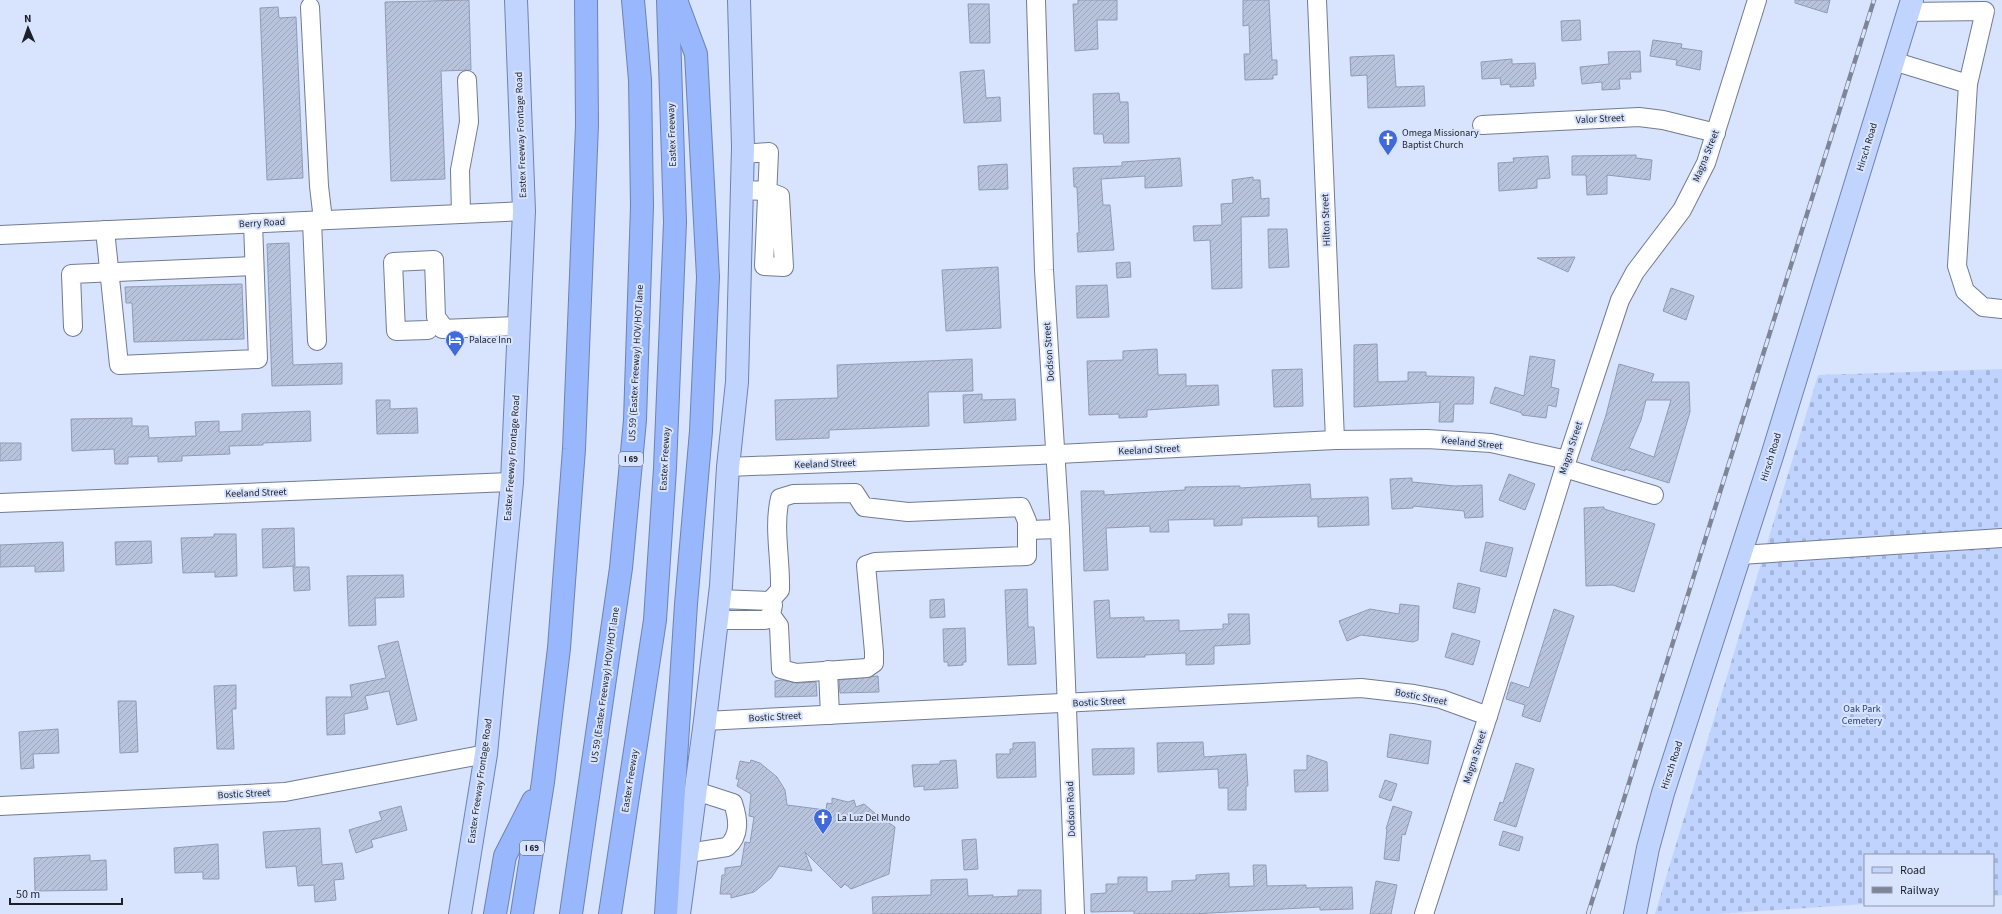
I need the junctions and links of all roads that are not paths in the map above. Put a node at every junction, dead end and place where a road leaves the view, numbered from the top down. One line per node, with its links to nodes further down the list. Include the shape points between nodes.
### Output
1 (516, 0): 20 (main road, Eastex Freeway Frontage Road)
2 (586, 0): 54 (highway, I 69, via 587,125 574,449 559,648)
3 (633, 0): 61 (highway, US 59 (Eastex Freeway) HOV/HOT lane / I 69, via 640,80 642,206 635,420 621,568)
4 (668, 0): 62 (highway, Eastex Freeway, via 675,222 655,620)
5 (676, 0): 63 (highway, via 696,54 708,277 701,431 686,604)
6 (739, 0): 18 (main road)
7 (1036, 0): 34 (street, Dodson Street, via 1044,270)
8 (1317, 0): 33 (street, Hilton Street)
9 (1757, 0): 17 (street, Magna Street)
10 (1988, 5): 11 (street); 15 (street)
11 (1910, 6): 13 (main road, Hirsch Road)
12 (310, 7): 22 (street, via 319,186)
13 (1893, 61): 15 (street); 45 (main road, Hirsch Road)
14 (467, 80): 21 (street, via 469,122 460,170)
15 (1968, 84): 28 (street, via 1956,266 1965,291 1983,306)
16 (1482, 125): 17 (street, Valor Street, via 1639,117)
17 (1716, 133): 36 (street, Magna Street, via 1706,163 1682,210 1635,272 1620,300)
18 (743, 154): 19 (main road); 19 (street, via 769,152 767,191)
19 (742, 190): 37 (main road, via 737,382)
20 (524, 211): 21 (street, Berry Road); 29 (main road, Eastex Freeway Frontage Road)
21 (461, 214): 22 (street, Berry Road)
22 (318, 221): 23 (street, Berry Road); 32 (street)
23 (253, 224): 24 (street, Berry Road); 26 (street)
24 (105, 230): 25 (street, Berry Road); 27 (street)
25 (0, 235)
26 (254, 266): 27 (street); 27 (street, via 258,359 250,360 119,365)
27 (109, 272): 30 (street, via 71,274)
28 (2002, 309)
29 (519, 326): 31 (street); 38 (main road, Eastex Freeway Frontage Road)
30 (73, 327)
31 (438, 329)
32 (317, 341)
33 (1335, 440): 34 (street, Keeland Street); 36 (street, Keeland Street, via 1427,439 1498,444)
34 (1055, 454): 35 (street, Keeland Street); 42 (street, Dodson Street)
35 (817, 464): 37 (street, Keeland Street); 39 (street)
36 (1566, 464): 40 (street, Keeland Street); 51 (street, Magna Street)
37 (728, 467): 47 (main road)
38 (512, 482): 41 (street, Keeland Street); 53 (main road, Eastex Freeway Frontage Road)
39 (818, 493): 43 (street, via 854,493 864,507 908,512 1021,507 1027,521); 46 (street, via 793,494 780,498 776,513 781,570 780,590)
40 (1654, 495)
41 (0, 503)
42 (1060, 529): 43 (street); 49 (street, Dodson Street)
43 (1027, 530): 48 (street, via 1027,556 866,564 874,663 866,668)
44 (2002, 538): 45 (street)
45 (1740, 555): 67 (main road, Hirsch Road, via 1663,793 1648,848)
46 (771, 608): 47 (street, via 765,620); 48 (street, via 780,626 781,669 796,673)
47 (718, 610): 52 (main road)
48 (828, 670): 50 (street)
49 (1066, 704): 50 (street, Bostic Street); 51 (street, Bostic Street, via 1362,688 1441,699); 65 (street, Dodson Road)
50 (830, 715): 52 (street, Bostic Street)
51 (1488, 716): 66 (street, Magna Street)
52 (706, 721): 55 (main road)
53 (486, 754): 56 (street, Bostic Street, via 284,792); 58 (main road, Eastex Freeway Frontage Road)
54 (543, 782): 59 (highway, via 505,856); 60 (highway, I 69)
55 (696, 791): 57 (main road); 57 (street, via 733,803 738,819 735,836 727,847)
56 (0, 806)
57 (688, 853): 64 (main road)
58 (460, 914)
59 (495, 914)
60 (522, 914)
61 (571, 914)
62 (610, 914)
63 (666, 914)
64 (680, 914)
65 (1075, 914)
66 (1424, 914)
67 (1635, 914)

